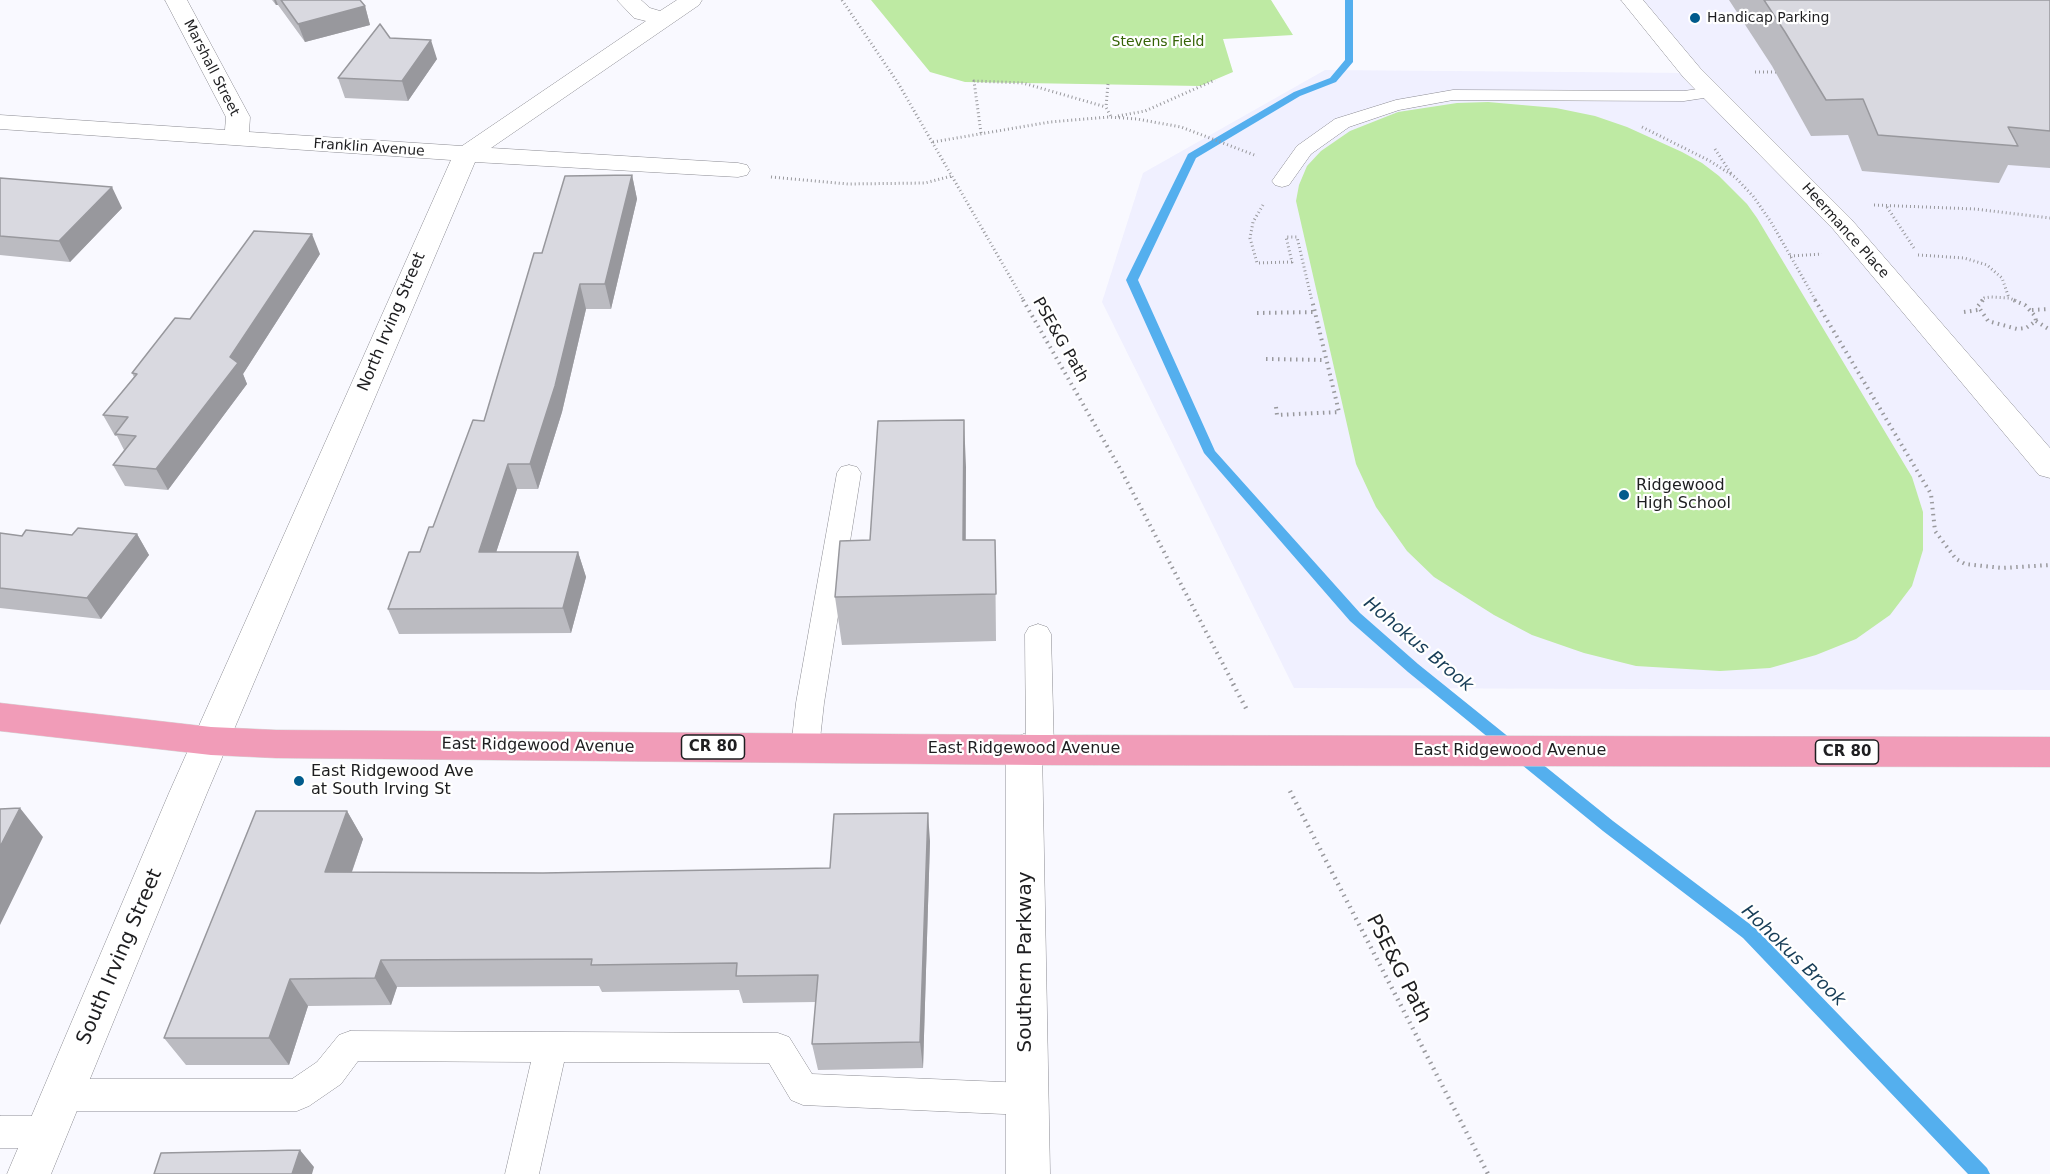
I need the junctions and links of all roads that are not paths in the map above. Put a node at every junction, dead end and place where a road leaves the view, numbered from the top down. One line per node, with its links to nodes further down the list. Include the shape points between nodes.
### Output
1 (176, 0): 8 (street, Marshall Street, via 238,117)
2 (628, 0): 5 (street, via 642,13)
3 (691, 0): 5 (street, North Irving Street)
4 (1632, 0): 6 (street, Heermance Place)
5 (662, 19): 9 (street, North Irving Street)
6 (1711, 92): 11 (lane, via 1684,96 1453,95 1396,105 1342,123 1304,150); 12 (street, Heermance Place, via 1842,224)
7 (0, 122): 8 (street, Franklin Avenue)
8 (236, 138): 9 (street, Franklin Avenue)
9 (467, 154): 10 (street, Franklin Avenue); 16 (street, North Irving Street)
10 (738, 170)
11 (1282, 181)
12 (2050, 468)
13 (849, 472): 17 (lane)
14 (1038, 634): 18 (lane)
15 (0, 717): 16 (main road, East Ridgewood Avenue / CR 80)
16 (212, 741): 17 (main road, East Ridgewood Avenue / CR 80); 21 (street, South Irving Street)
17 (805, 748): 18 (main road, East Ridgewood Avenue / CR 80)
18 (1032, 749): 19 (main road, East Ridgewood Avenue / CR 80); 22 (street, Southern Parkway)
19 (2050, 752)
20 (551, 1047): 21 (lane, via 350,1046 329,1072 297,1095); 22 (lane, via 778,1048 803,1089); 26 (lane)
21 (63, 1095): 24 (street, South Irving Street)
22 (1026, 1099): 27 (street, Southern Parkway)
23 (0, 1132): 24 (lane)
24 (47, 1132): 25 (street, South Irving Street)
25 (29, 1174)
26 (522, 1174)
27 (1028, 1174)

